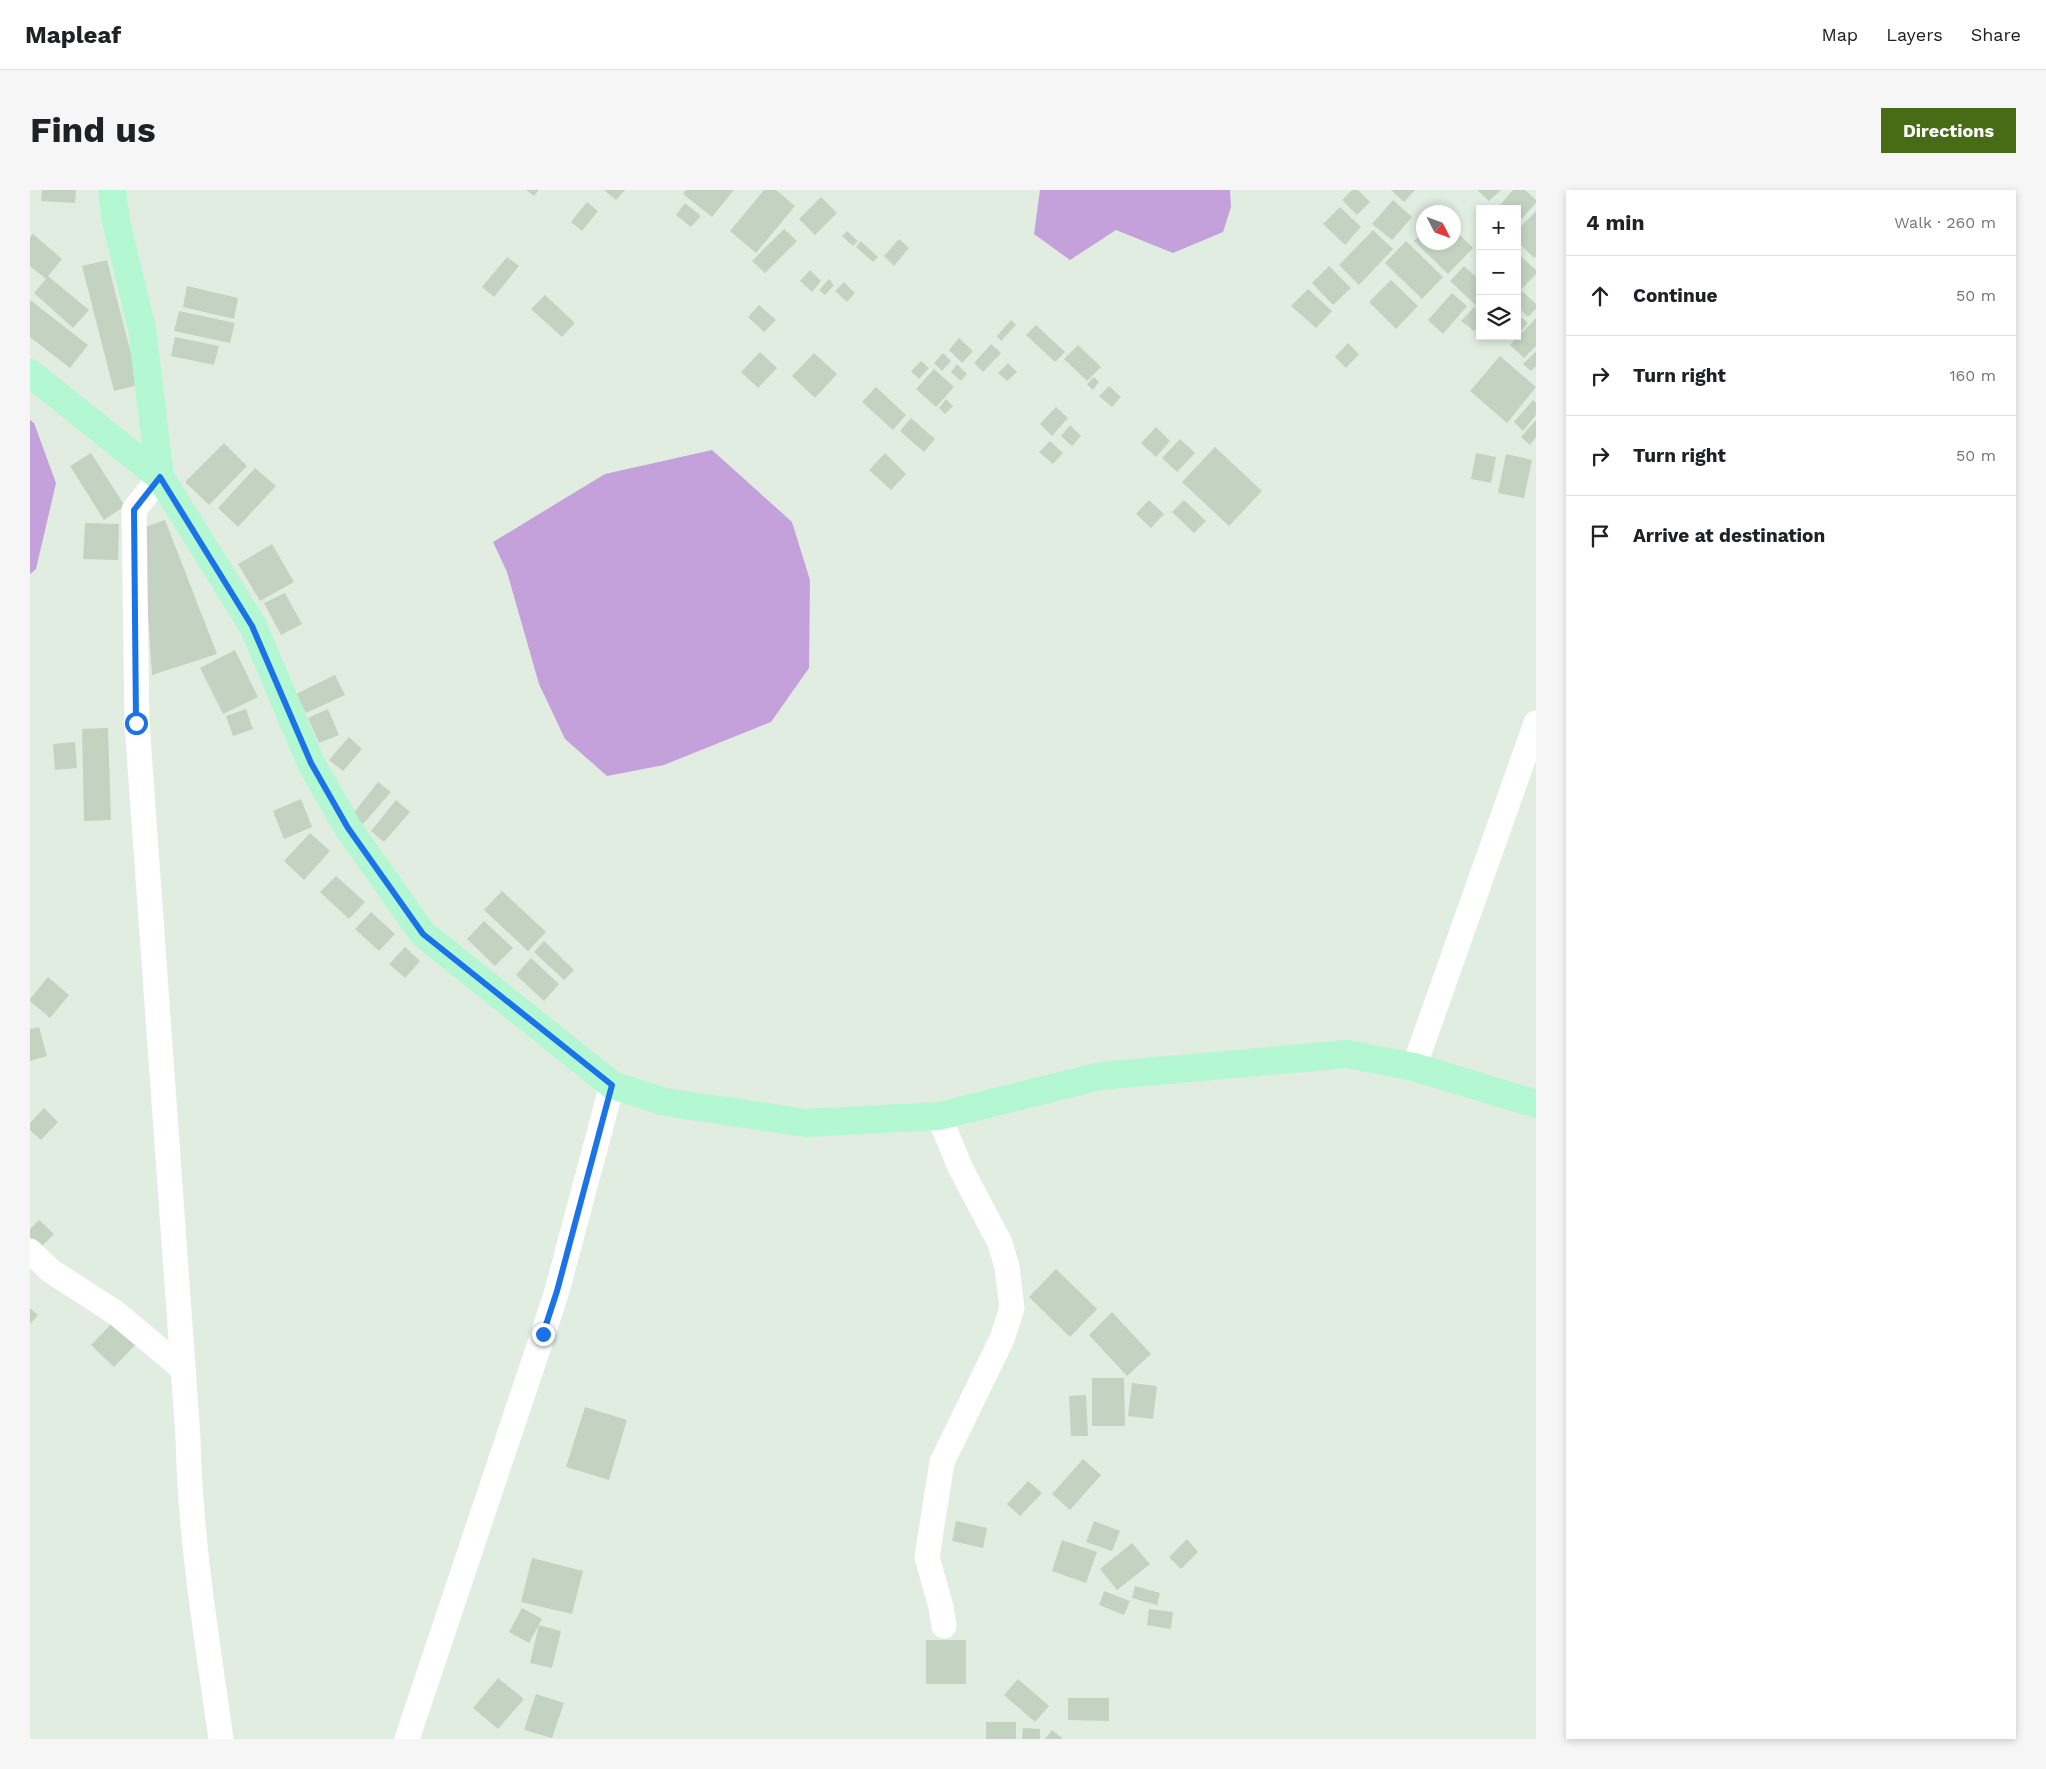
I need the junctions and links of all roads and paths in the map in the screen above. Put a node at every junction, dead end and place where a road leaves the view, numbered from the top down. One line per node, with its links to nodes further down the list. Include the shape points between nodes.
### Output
1 (112, 190): 3 (street, via 116,221 142,329)
2 (30, 373): 3 (street)
3 (160, 477): 6 (street, via 252,626 311,763 348,828 423,934); 10 (street, via 134,510 136,723)
4 (1536, 723): 5 (street)
5 (1414, 1067): 7 (street); 8 (street, via 1347,1054 1101,1076)
6 (612, 1085): 8 (street, via 664,1102 806,1123); 13 (street, via 546,1326)
7 (1536, 1104)
8 (939, 1116): 11 (street, via 960,1167 1000,1243 1007,1267 1012,1308 1002,1340 942,1462 927,1557)
9 (30, 1251): 10 (street, via 51,1271 116,1312)
10 (183, 1369): 12 (street, via 194,1552)
11 (944, 1626)
12 (221, 1739)
13 (407, 1739)

